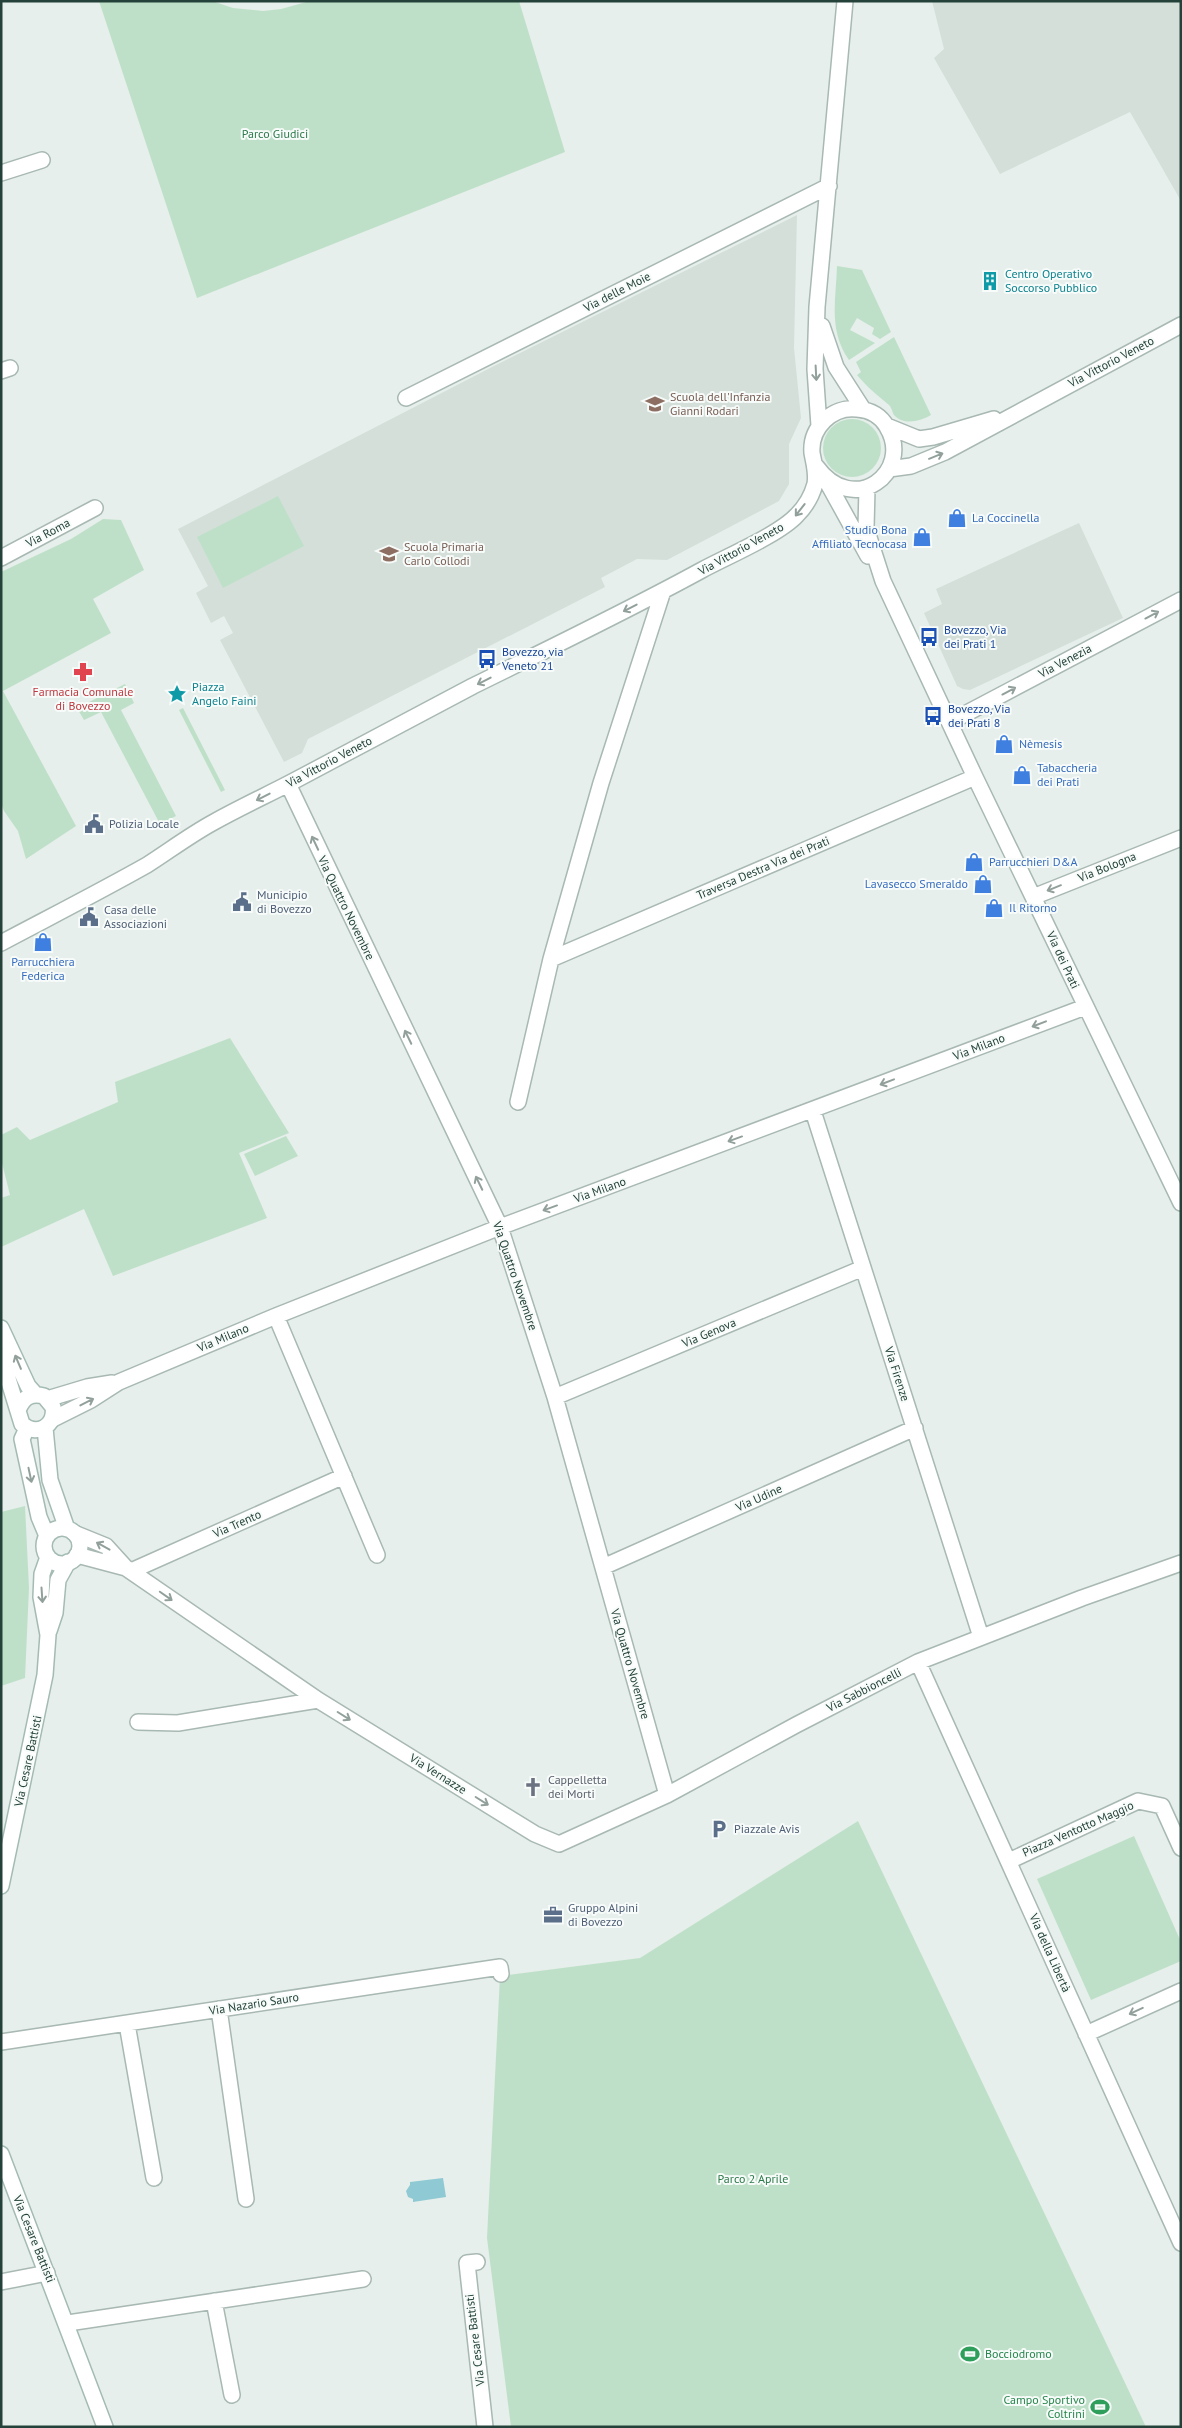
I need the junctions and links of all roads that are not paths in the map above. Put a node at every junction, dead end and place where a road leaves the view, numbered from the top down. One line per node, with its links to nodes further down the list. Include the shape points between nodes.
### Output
1 (845, 1): 4 (street)
2 (42, 160): 3 (street)
3 (1, 172)
4 (829, 186): 5 (street); 7 (street, Via delle Moie)
5 (817, 307): 8 (street, via 836,367); 10 (street, one-way to 10, via 815,369)
6 (1181, 325): 9 (street, Via Vittorio Veneto)
7 (406, 398)
8 (863, 409): 10 (street, via 838,410); 11 (street, Via Vittorio Veneto, via 881,418)
9 (1014, 413): 11 (street, Via Vittorio Veneto, via 933,437 918,438); 13 (street, Via Vittorio Veneto, one-way to 9, via 911,466 945,452)
10 (819, 426): 12 (street, Via Vittorio Veneto, via 813,438)
11 (887, 426): 13 (street, via 893,440 894,455)
12 (816, 466): 14 (street, Via Vittorio Veneto); 19 (street, Via Vittorio Veneto, one-way to 19, via 808,500 788,524)
13 (889, 469): 15 (street)
14 (825, 479): 15 (street, via 838,487 852,490); 18 (street, Via dei Prati)
15 (867, 488): 18 (street, Via dei Prati, via 866,528)
16 (95, 508): 17 (street, Via Roma)
17 (1, 558)
18 (883, 581): 21 (street, Via dei Prati)
19 (663, 592): 23 (street, Via Vittorio Veneto, one-way to 23, via 470,688); 27 (street, via 602,783)
20 (1181, 600): 21 (street, Via Venezia, one-way to 20)
21 (950, 722): 22 (street, Via dei Prati)
22 (975, 777): 25 (street, Via dei Prati); 27 (street, Traversa Destra Via dei Prati)
23 (288, 784): 26 (street, Via Vittorio Veneto, one-way to 26); 32 (street, Via Quattro Novembre, one-way to 23)
24 (1181, 838): 25 (street, Via Bologna, one-way to 25)
25 (1033, 897): 28 (street, Via dei Prati)
26 (1, 942)
27 (551, 959): 29 (street)
28 (1085, 1007): 30 (street, Via Milano, one-way to 30); 31 (street, Via dei Prati)
29 (518, 1102)
30 (813, 1111): 32 (street, Via Milano, one-way to 32); 33 (street, Via Firenze)
31 (1181, 1203)
32 (500, 1227): 34 (street, Via Milano); 39 (street, Via Quattro Novembre)
33 (863, 1268): 39 (street, Via Genova); 43 (street, Via Firenze)
34 (276, 1316): 37 (street, Via Milano); 44 (street)
35 (1, 1328): 38 (street, one-way to 35, via 28,1386)
36 (1, 1356): 40 (street, Via Cesare Battisti)
37 (118, 1382): 38 (street, Via Milano); 41 (street, Via Milano, one-way to 37)
38 (42, 1397): 40 (street, via 22,1401); 41 (street, via 53,1407)
39 (555, 1397): 51 (street, Via Quattro Novembre)
40 (18, 1408): 42 (street, Via Cesare Battisti, via 20,1419)
41 (49, 1423): 42 (street, via 39,1430); 45 (street, via 50,1480)
42 (27, 1428): 46 (street, Via Cesare Battisti, one-way to 46, via 22,1439 39,1517)
43 (915, 1428): 51 (street, Via Udine); 54 (street, Via Firenze)
44 (344, 1476): 47 (street); 52 (street, Via Trento)
45 (71, 1531): 46 (street, via 53,1531); 49 (street, via 80,1547); 52 (street, Via Vernazze, one-way to 45, via 106,1546)
46 (47, 1536): 48 (street, Via Cesare Battisti, via 44,1546)
47 (377, 1555)
48 (48, 1557): 49 (street, via 54,1562); 53 (street, Via Cesare Battisti, one-way to 53, via 42,1574 41,1597)
49 (72, 1559): 52 (street, Via Vernazze); 53 (street, Via Cesare Battisti, via 58,1580)
50 (1181, 1563): 54 (street, Via Sabbioncelli)
51 (603, 1567): 58 (street, Via Quattro Novembre)
52 (128, 1570): 56 (street, Via Vernazze, one-way to 56)
53 (48, 1634): 62 (street, Via Cesare Battisti, via 40,1703)
54 (981, 1637): 55 (street, Via Sabbioncelli)
55 (918, 1662): 58 (street, Via Sabbioncelli); 61 (street, Via della Libertà)
56 (318, 1700): 57 (street, via 178,1723); 59 (street, Via Vernazze, one-way to 59, via 535,1834)
57 (138, 1722)
58 (668, 1795): 59 (street, Via Sabbioncelli)
59 (559, 1844)
60 (1181, 1848): 61 (street, Piazza Ventotto Maggio, via 1162,1806 1138,1801)
61 (1008, 1861): 67 (street, Via della Libertà)
62 (1, 1886)
63 (501, 1974): 65 (street, Via Nazario Sauro, via 500,1967)
64 (1181, 1991): 67 (street, one-way to 67)
65 (219, 2010): 66 (street, Via Nazario Sauro); 71 (street)
66 (127, 2024): 68 (street, Via Nazario Sauro); 70 (street)
67 (1086, 2034): 72 (street, Via della Libertà)
68 (1, 2042)
69 (1, 2154): 74 (street, Via Cesare Battisti)
70 (154, 2178)
71 (246, 2199)
72 (1181, 2243)
73 (477, 2262): 81 (street, Via Cesare Battisti, via 467,2263)
74 (47, 2273): 76 (street); 78 (street, Via Cesare Battisti)
75 (363, 2279): 77 (street)
76 (1, 2282)
77 (214, 2301): 78 (street); 79 (street)
78 (68, 2323): 80 (street, Via Cesare Battisti)
79 (232, 2395)
80 (106, 2427)
81 (485, 2427)

